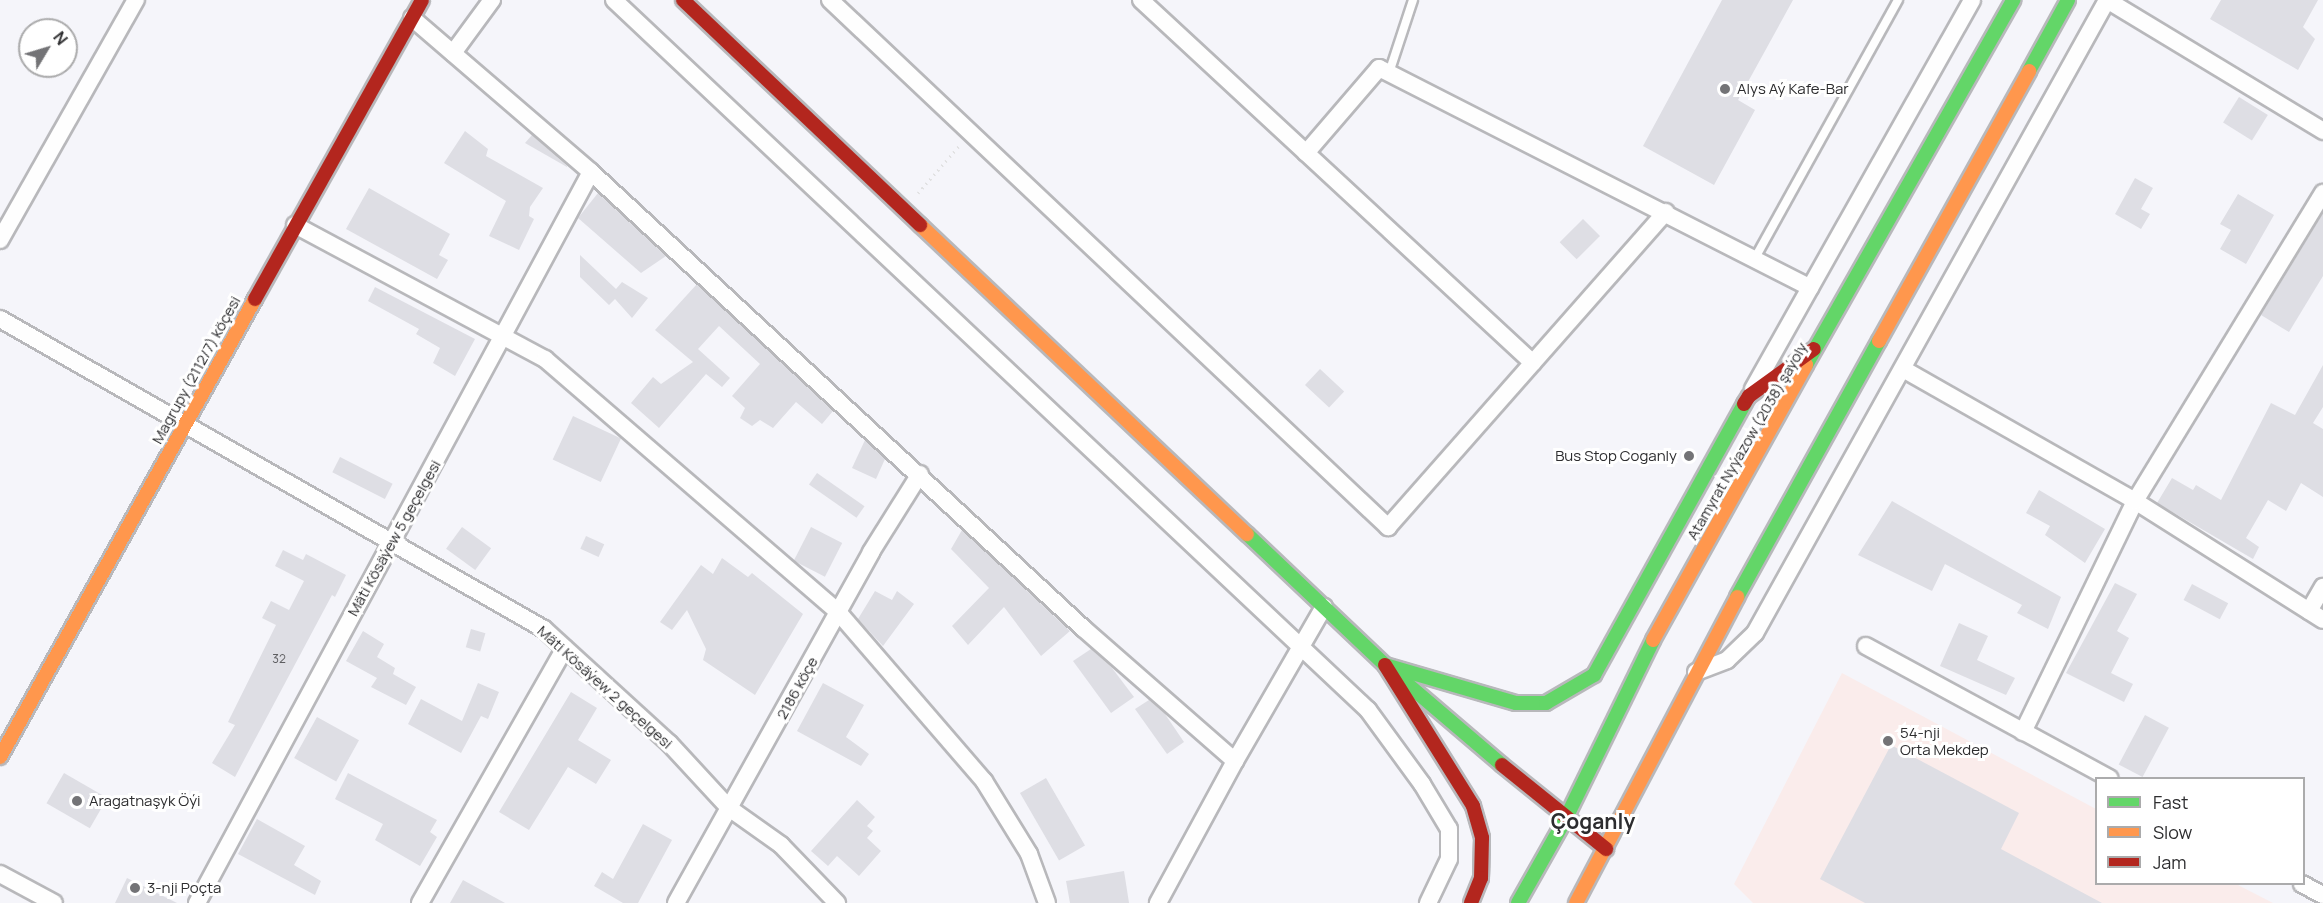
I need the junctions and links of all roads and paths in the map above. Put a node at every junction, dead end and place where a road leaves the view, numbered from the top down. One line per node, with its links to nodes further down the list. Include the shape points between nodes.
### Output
1 (136, 0): 25 (street)
2 (422, 0): 14 (main road, Magrupy (2112/7) köçesi)
3 (492, 0): 15 (street)
4 (614, 0): 44 (street, via 1014,379)
5 (683, 0): 22 (main road)
6 (830, 0): 18 (street)
7 (1141, 0): 19 (street)
8 (1413, 0): 16 (lane)
9 (1898, 0): 26 (lane)
10 (1972, 0): 27 (street)
11 (2013, 0): 30 (main road, Atamyrat Nyýazow (2038) şaýoly)
12 (2068, 0): 48 (main road)
13 (2107, 0): 17 (street); 32 (street)
14 (412, 18): 15 (street); 24 (main road, Magrupy (2112/7) köçesi)
15 (453, 53): 20 (street)
16 (1389, 73): 19 (street, via 1379,68); 23 (street)
17 (2323, 131)
18 (970, 133): 22 (path); 31 (street, via 1388,527)
19 (1306, 153): 31 (street)
20 (591, 172): 29 (street, Mäti Kösäýew 5 geçelgesi); 35 (street)
21 (2323, 193): 36 (street)
22 (905, 208): 40 (main road)
23 (1666, 212): 26 (street); 31 (street)
24 (295, 225): 29 (street); 34 (main road, Magrupy (2112/7) köçesi)
25 (0, 240)
26 (1755, 258): 27 (street)
27 (1810, 288): 33 (street)
28 (0, 319): 34 (street, Mäti Kösäýew 2 geçelgesi)
29 (506, 335): 37 (street, Mäti Kösäýew 5 geçelgesi); 41 (street, via 545,359 626,425 746,537)
30 (1822, 343): 33 (main road); 43 (main road, Atamyrat Nyýazow (2038) şaýoly)
31 (1533, 363)
32 (1903, 369): 36 (street); 48 (street, via 1755,633 1727,660)
33 (1749, 396): 38 (main road)
34 (184, 424): 37 (street, Mäti Kösäýew 2 geçelgesi); 50 (main road, Magrupy (2112/7) köçesi)
35 (920, 474): 41 (street, 2186 köçe, via 871,552); 51 (street, via 1083,628)
36 (2135, 501): 42 (street); 49 (street)
37 (392, 542): 46 (street, Mäti Kösäýew 2 geçelgesi, via 544,629); 60 (street, Mäti Kösäýew 5 geçelgesi)
38 (1666, 545): 43 (main road); 47 (main road, via 1594,675 1546,702 1494,699)
39 (2323, 587): 42 (street)
40 (1324, 607): 44 (street); 47 (main road)
41 (839, 613): 53 (street, 2186 köçe); 64 (street, via 984,781 1029,854)
42 (2316, 615)
43 (1664, 617): 54 (main road, Atamyrat Nyýazow (2038) şaýoly)
44 (1301, 643): 51 (street); 66 (street, via 1368,710 1422,784 1449,829 1449,858)
45 (1866, 646): 49 (street)
46 (565, 648): 53 (street, Mäti Kösäýew 2 geçelgesi, via 669,743); 61 (street)
47 (1385, 665): 54 (main road); 67 (main road, via 1473,806 1482,838 1481,878)
48 (1696, 672): 55 (main road)
49 (2024, 732): 52 (street)
50 (0, 756)
51 (1235, 761): 65 (street)
52 (2107, 777)
53 (729, 808): 62 (street, 2186 köçe); 63 (street, Mäti Kösäýew 2 geçelgesi, via 781,844)
54 (1565, 820): 55 (main road); 68 (main road, Atamyrat Nyýazow (2038) şaýoly)
55 (1606, 849): 69 (main road)
56 (0, 874): 59 (street)
57 (2304, 885): 58 (street)
58 (2323, 895)
59 (54, 903)
60 (196, 903)
61 (420, 903)
62 (676, 903)
63 (837, 903)
64 (1047, 903)
65 (1158, 903)
66 (1428, 903)
67 (1471, 903)
68 (1518, 903)
69 (1576, 903)

